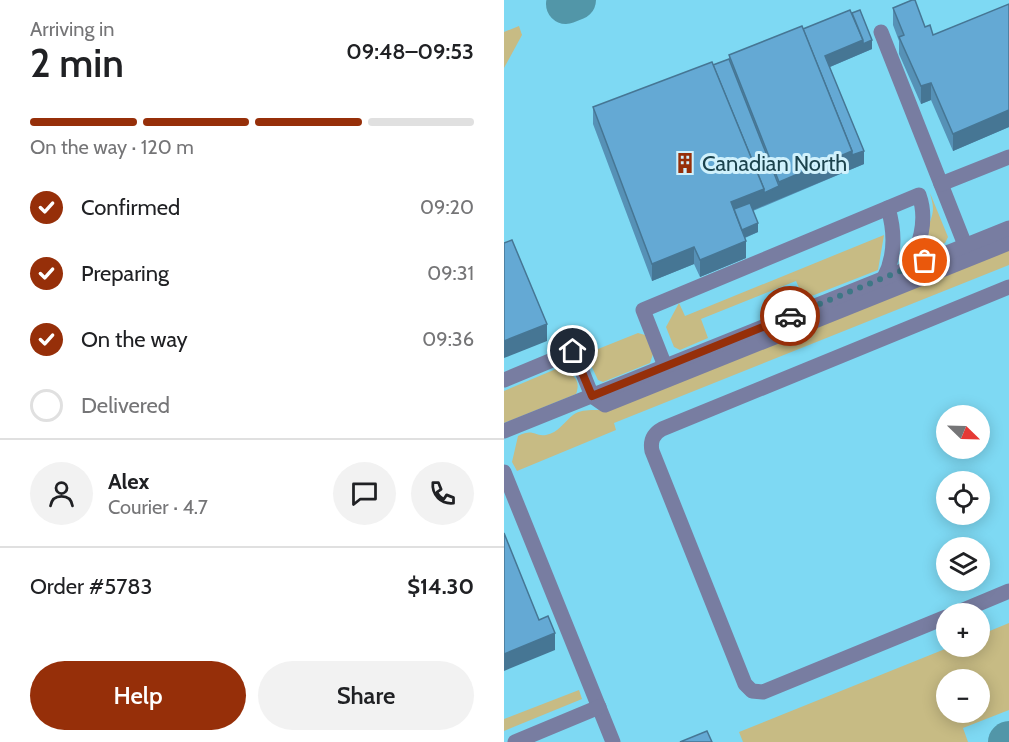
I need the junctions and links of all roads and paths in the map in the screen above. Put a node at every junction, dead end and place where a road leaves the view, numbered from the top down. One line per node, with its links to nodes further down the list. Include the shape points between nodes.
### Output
1 (881, 32): 3 (street)
2 (1009, 157): 3 (street)
3 (941, 184): 7 (street)
4 (888, 208): 8 (street, via 919,195 922,204 923,224); 9 (street, via 894,245); 12 (street, via 643,310)
5 (1009, 228): 7 (street)
6 (1009, 243): 11 (street)
7 (965, 245): 8 (street)
8 (905, 269): 9 (street)
9 (884, 278): 11 (street)
10 (1009, 287): 19 (street, via 662,429 651,441 652,452 745,684 752,691 763,692)
11 (767, 332): 12 (street); 14 (street, via 605,405)
12 (665, 366): 14 (street)
13 (504, 380): 14 (street, via 573,351)
14 (592, 396): 15 (street)
15 (504, 431)
16 (504, 472): 20 (street)
17 (1009, 591): 18 (street)
18 (980, 603)
19 (936, 621)
20 (599, 707): 21 (street); 22 (street)
21 (515, 742)
22 (614, 742)

